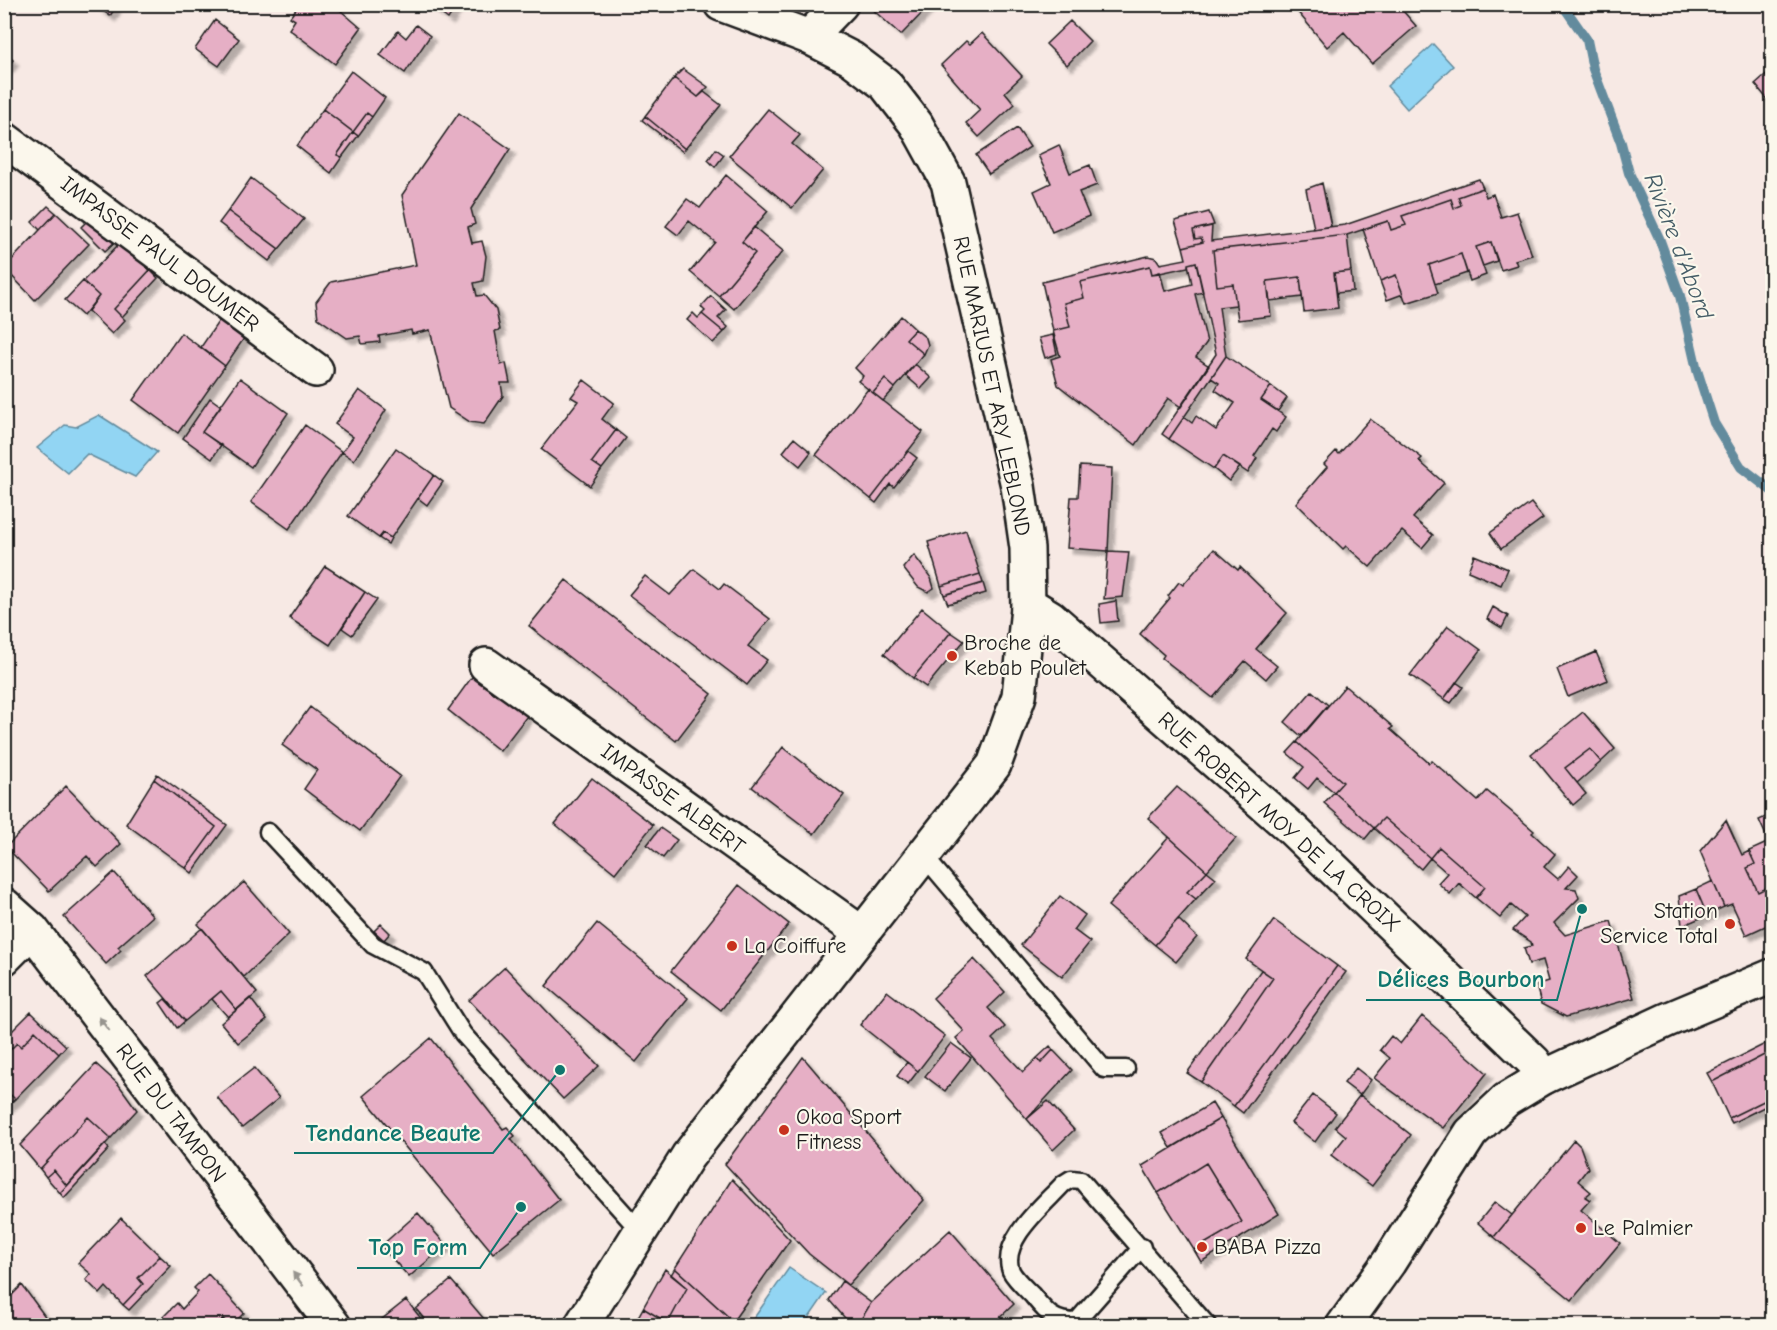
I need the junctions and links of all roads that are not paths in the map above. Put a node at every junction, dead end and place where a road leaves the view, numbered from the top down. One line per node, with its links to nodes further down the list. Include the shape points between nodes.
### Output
1 (721, 4): 3 (main road, RUE MARIUS ET ARY LEBLOND)
2 (841, 4): 3 (main road)
3 (809, 37): 6 (main road, RUE MARIUS ET ARY LEBLOND, via 852,59 885,84 916,124 948,182 1018,486 1027,548)
4 (4, 139): 5 (main road, IMPASSE PAUL DOUMER)
5 (316, 370)
6 (1028, 608): 9 (main road, RUE MARIUS ET ARY LEBLOND, via 1019,696 994,765); 16 (main road, RUE ROBERT MOY DE LA CROIX, via 1050,616 1292,829 1534,1062)
7 (486, 665): 12 (main road, IMPASSE ALBERT)
8 (268, 832): 17 (lane, via 373,945 424,972 463,1034)
9 (923, 855): 12 (main road, RUE MARIUS ET ARY LEBLOND); 15 (lane, via 1104,1068)
10 (4, 905): 11 (main road, RUE DU TAMPON)
11 (32, 930): 13 (main road); 19 (main road, RUE DU TAMPON, one-way to 11)
12 (861, 933): 17 (main road, RUE MARIUS ET ARY LEBLOND, via 688,1156)
13 (4, 958)
14 (1773, 976): 16 (main road)
15 (1126, 1069)
16 (1544, 1077): 22 (main road, via 1506,1101 1471,1133)
17 (639, 1230): 20 (main road, RUE MARIUS ET ARY LEBLOND)
18 (1142, 1247): 18 (lane, via 1076,1322 1051,1317 1011,1272 1008,1256 1013,1241 1071,1179 1081,1179); 21 (lane)
19 (334, 1326)
20 (581, 1326)
21 (1208, 1326)
22 (1343, 1326)

